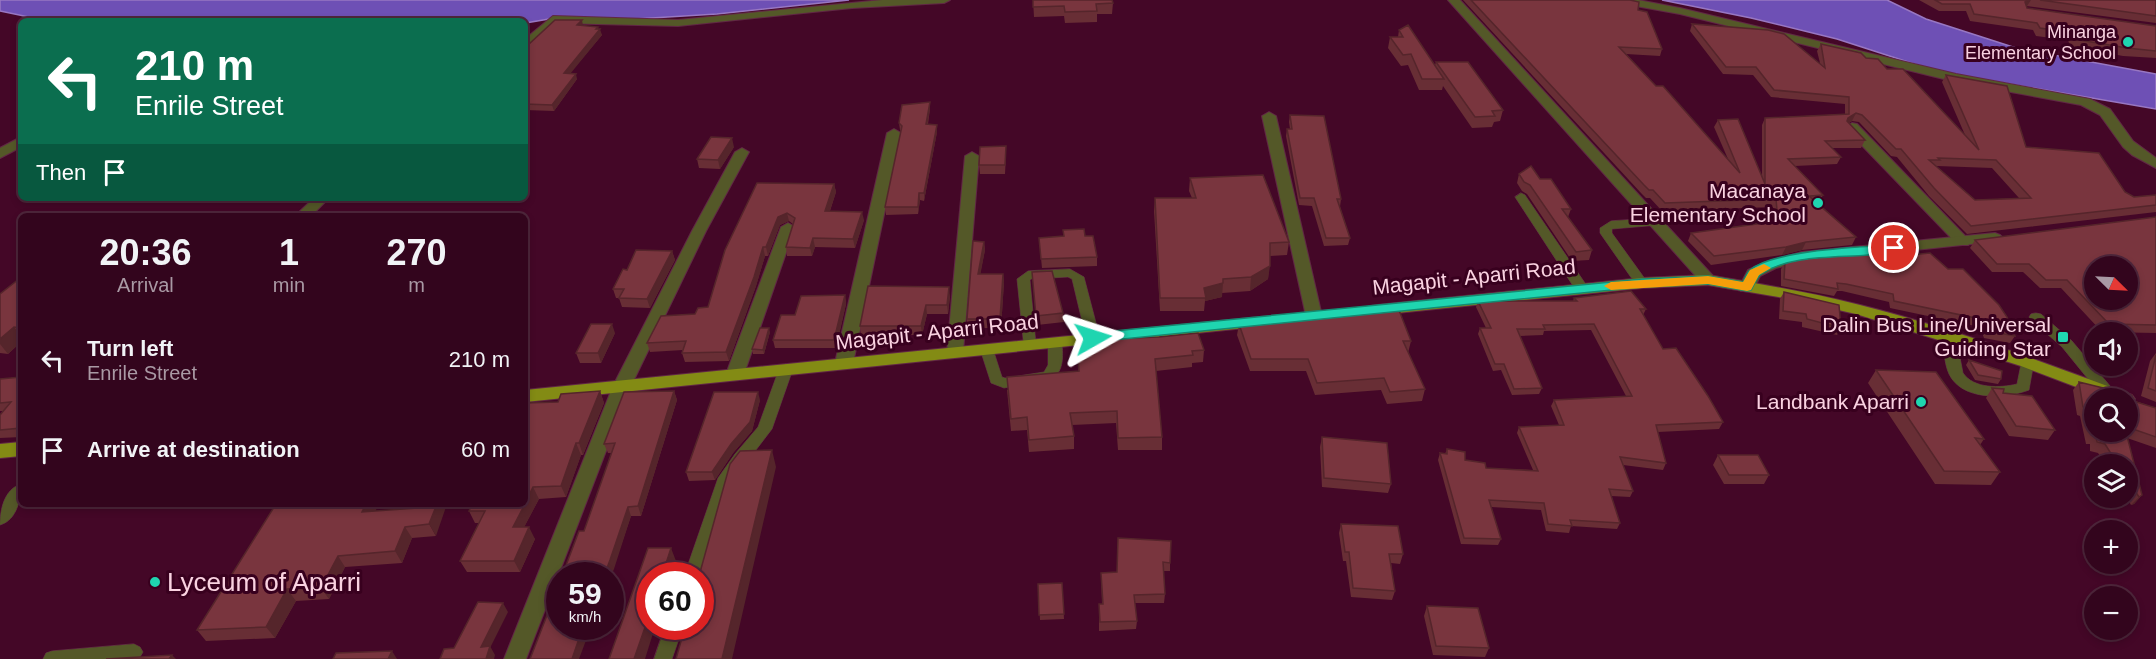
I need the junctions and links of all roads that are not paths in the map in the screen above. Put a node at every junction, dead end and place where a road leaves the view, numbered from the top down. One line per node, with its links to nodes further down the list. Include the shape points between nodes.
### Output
1 (944, 0): 4 (street, via 678,22 553,19)
2 (1454, 0): 16 (street)
3 (1619, 0): 12 (street, via 1680,11 1956,78 2085,102 2106,112 2128,144)
4 (528, 42)
5 (1269, 116): 25 (street)
6 (1852, 127): 19 (street)
7 (894, 133): 34 (street)
8 (18, 143): 10 (street)
9 (742, 152): 37 (street)
10 (0, 154)
11 (972, 156): 32 (street)
12 (2156, 164)
13 (1521, 196): 23 (lane)
14 (319, 201): 15 (street)
15 (305, 213)
16 (1655, 222): 20 (street); 21 (lane, via 1606,228)
17 (788, 227): 36 (street)
18 (2008, 237): 19 (street)
19 (1963, 242): 22 (street, via 1802,257 1754,273)
20 (1708, 280): 21 (main road, Magapit - Aparri Road); 22 (main road, Magapit - Aparri Road)
21 (1642, 283): 23 (main road, Magapit - Aparri Road)
22 (1747, 287): 27 (main road, Magapit - Aparri Road, via 1859,310)
23 (1582, 289): 24 (main road, Magapit - Aparri Road)
24 (1361, 311)
25 (1308, 317): 28 (main road, Magapit - Aparri Road)
26 (2036, 317): 39 (lane, via 2067,344)
27 (1949, 337): 33 (main road, Magapit - Aparri Road); 33 (lane, via 1960,380 1989,391 2015,392 2024,387)
28 (1093, 338): 29 (main road, Magapit - Aparri Road); 30 (lane, via 1078,277 1070,273 1028,275 1023,279)
29 (1055, 342): 30 (main road, Magapit - Aparri Road); 31 (lane, via 1053,373 1004,383 996,380)
30 (1029, 345): 31 (main road, Magapit - Aparri Road)
31 (987, 349): 32 (main road, Magapit - Aparri Road)
32 (955, 352): 34 (main road, Magapit - Aparri Road)
33 (2027, 362): 38 (main road, Magapit - Aparri Road)
34 (844, 363): 35 (main road, Magapit - Aparri Road)
35 (786, 369): 36 (main road, Magapit - Aparri Road); 47 (lane, via 765,429 726,478)
36 (735, 374): 37 (main road, Magapit - Aparri Road)
37 (622, 386): 40 (main road, Magapit - Aparri Road); 51 (street)
38 (2098, 388)
39 (2104, 388)
40 (528, 396)
41 (2138, 404): 42 (main road, Magapit - Aparri Road)
42 (2146, 407)
43 (18, 449): 44 (main road)
44 (0, 451)
45 (18, 494): 46 (lane)
46 (0, 519)
47 (697, 562)
48 (670, 640): 52 (lane)
49 (134, 652): 50 (lane)
50 (52, 659)
51 (515, 659)
52 (663, 659)

